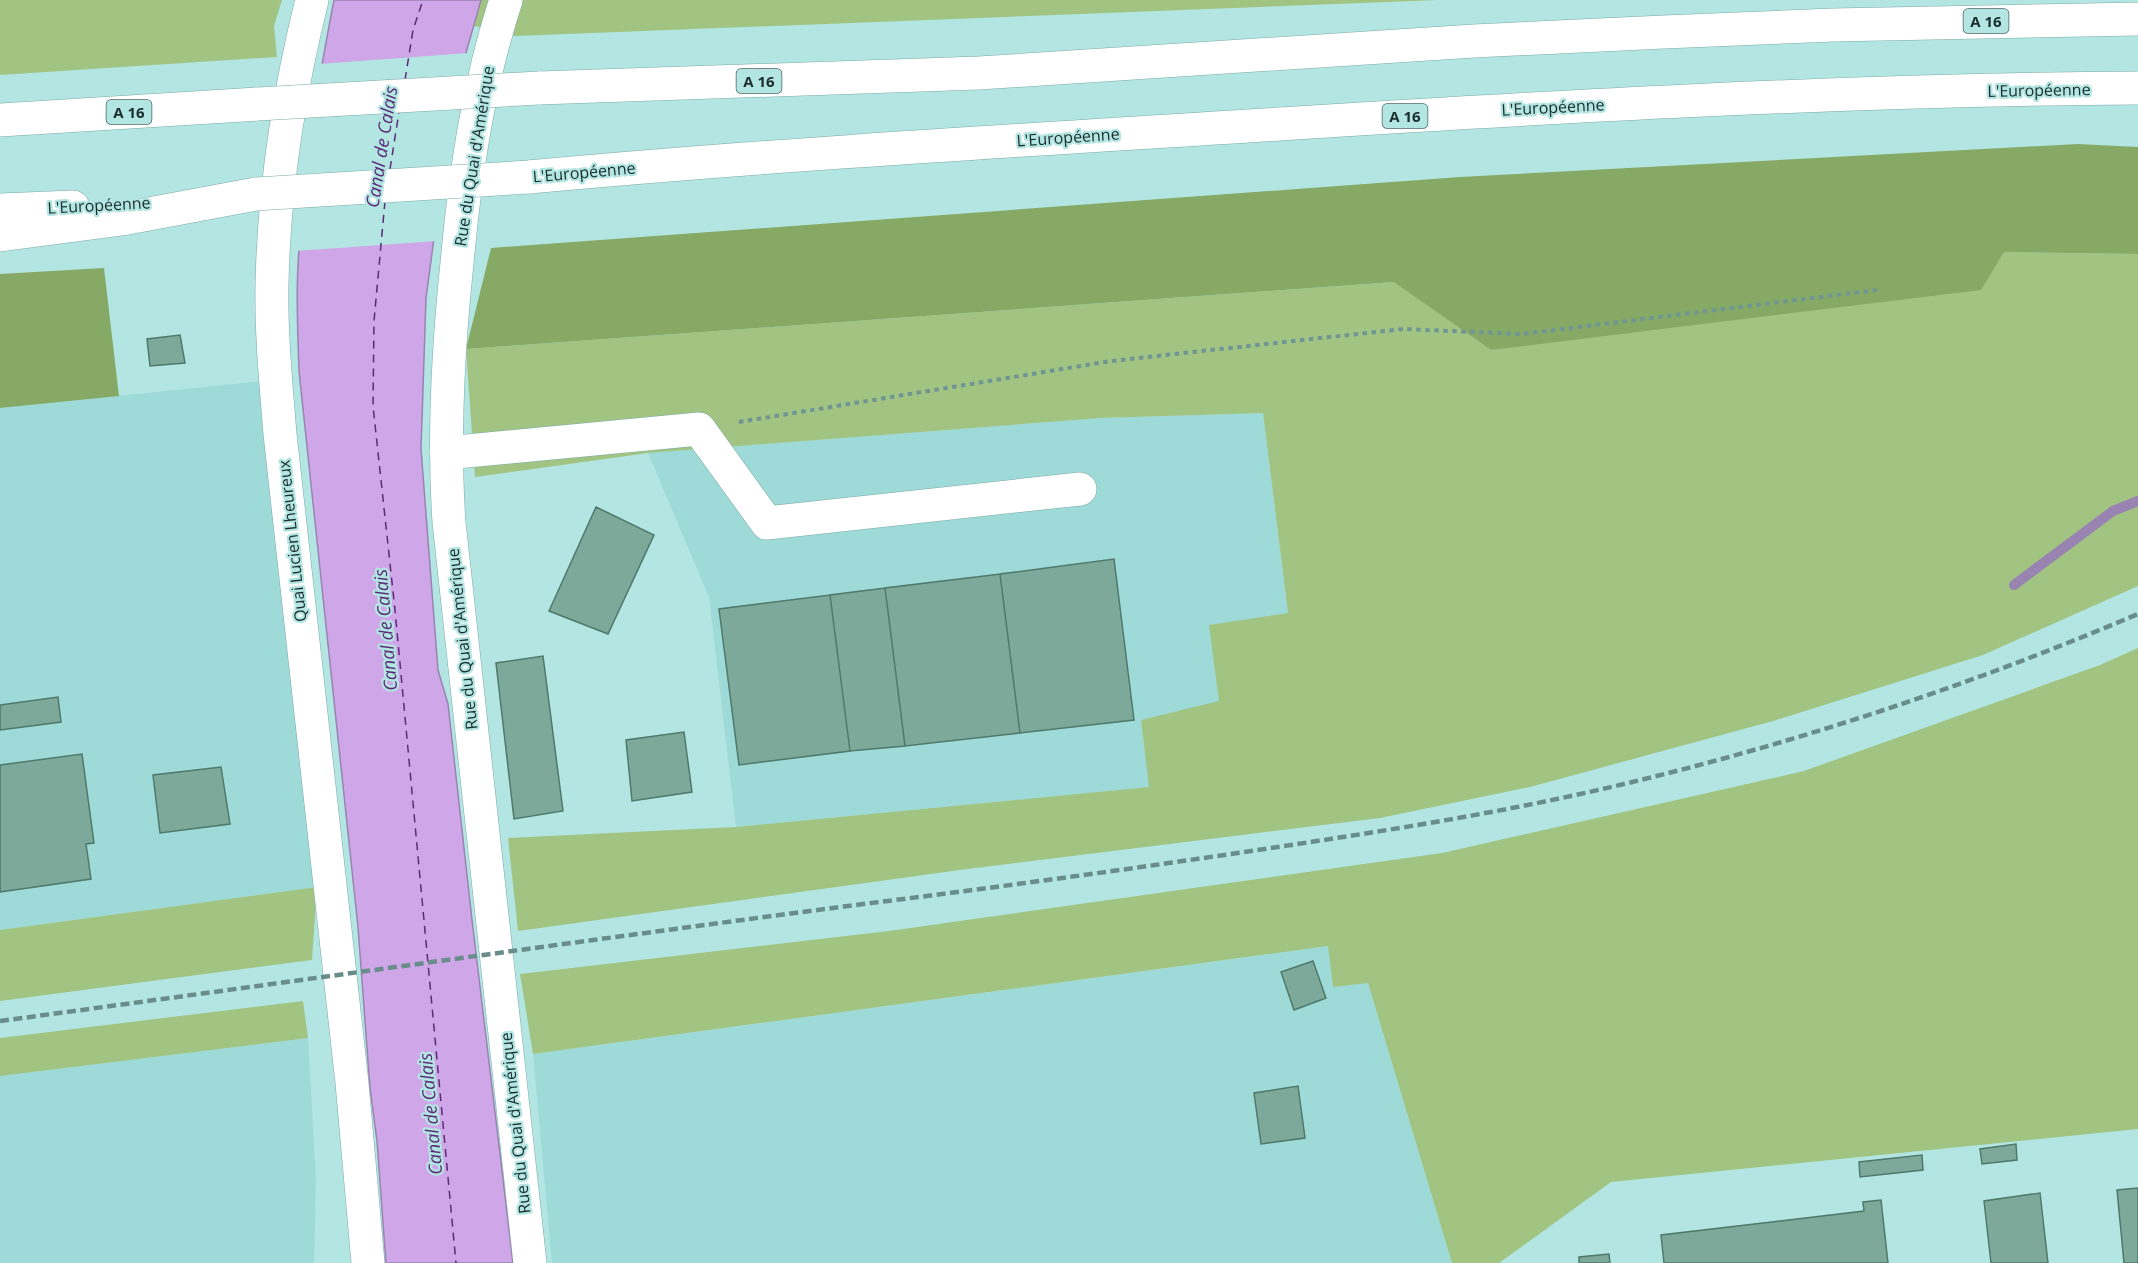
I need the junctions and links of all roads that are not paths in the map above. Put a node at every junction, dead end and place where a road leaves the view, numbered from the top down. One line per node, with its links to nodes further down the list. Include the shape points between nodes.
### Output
1 (312, 0): 11 (main road, Quai Lucien Lheureux, via 291,95 278,194 273,245 273,329 282,445)
2 (503, 9): 9 (main road, Rue du Quai d'Amérique, via 484,81 464,193 448,358)
3 (2138, 19): 5 (main road, A 16, bridge, via 1664,32 979,73 539,88)
4 (2138, 88): 6 (main road, L'Européenne / A 16, bridge, via 1818,95 1482,111)
5 (0, 120)
6 (256, 194): 7 (main road, L'Européenne / A 16); 8 (main road, via 122,219)
7 (0, 210)
8 (0, 235)
9 (446, 453): 10 (main road, via 699,429 767,523); 14 (main road, Rue du Quai d'Amérique, via 449,522)
10 (1080, 489)
11 (352, 1083): 12 (main road, Quai Lucien Lheureux); 13 (main road, Quai Lucien Lheureux)
12 (350, 1263)
13 (368, 1263)
14 (530, 1263)

